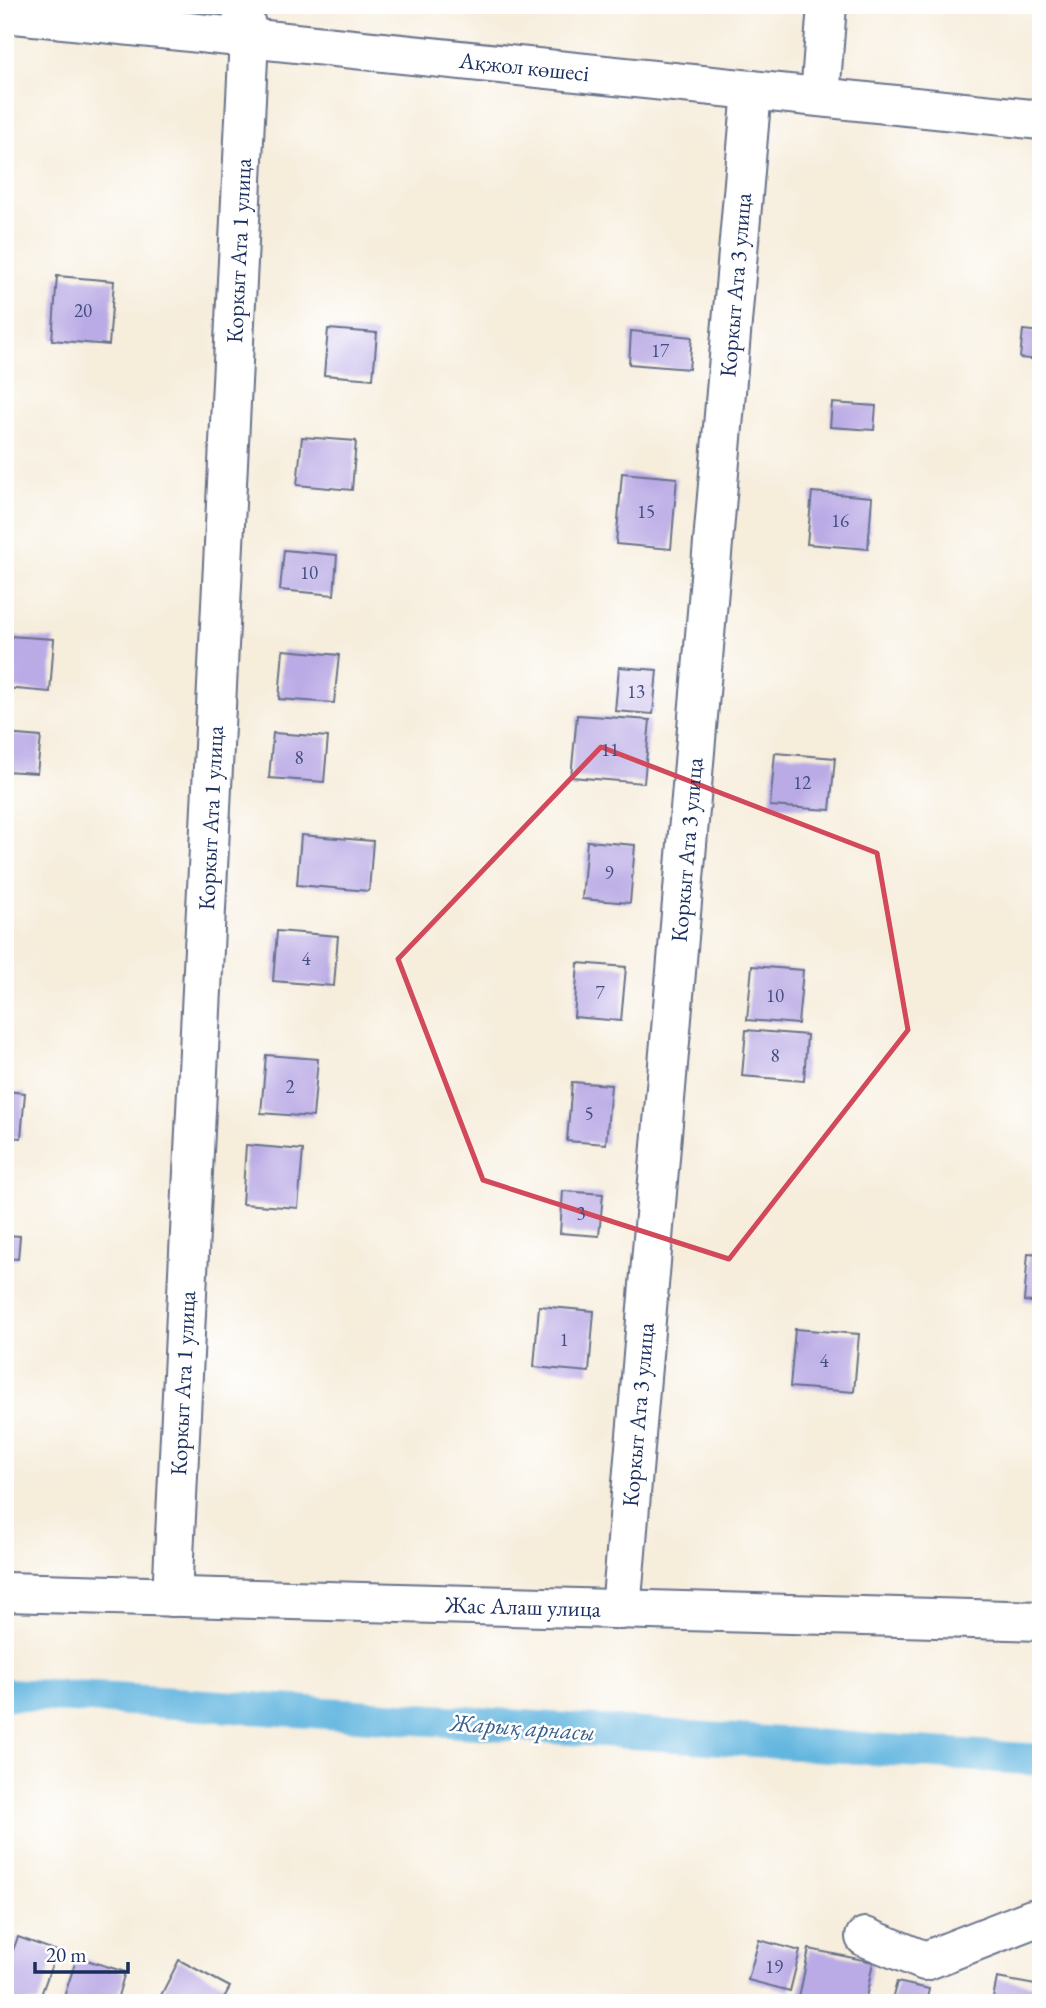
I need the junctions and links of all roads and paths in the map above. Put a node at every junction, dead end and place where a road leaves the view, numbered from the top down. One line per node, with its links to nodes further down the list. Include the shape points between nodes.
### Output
1 (827, 5): 5 (street)
2 (5, 13): 3 (street, Ақжол көшесі)
3 (245, 22): 4 (street, Ақжол көшесі); 8 (street, Коркыт Ата 1 улица)
4 (752, 90): 5 (street, Ақжол көшесі); 9 (street, Коркыт Ата 3 улица)
5 (820, 97): 6 (street, Ақжол көшесі)
6 (1041, 120)
7 (5, 1592): 8 (street, Жас Алаш улица)
8 (172, 1597): 9 (street, Жас Алаш улица)
9 (621, 1610): 10 (street, Жас Алаш улица)
10 (1041, 1621)
11 (1041, 1920): 12 (street, via 1032,1919 925,1961)
12 (865, 1937)

